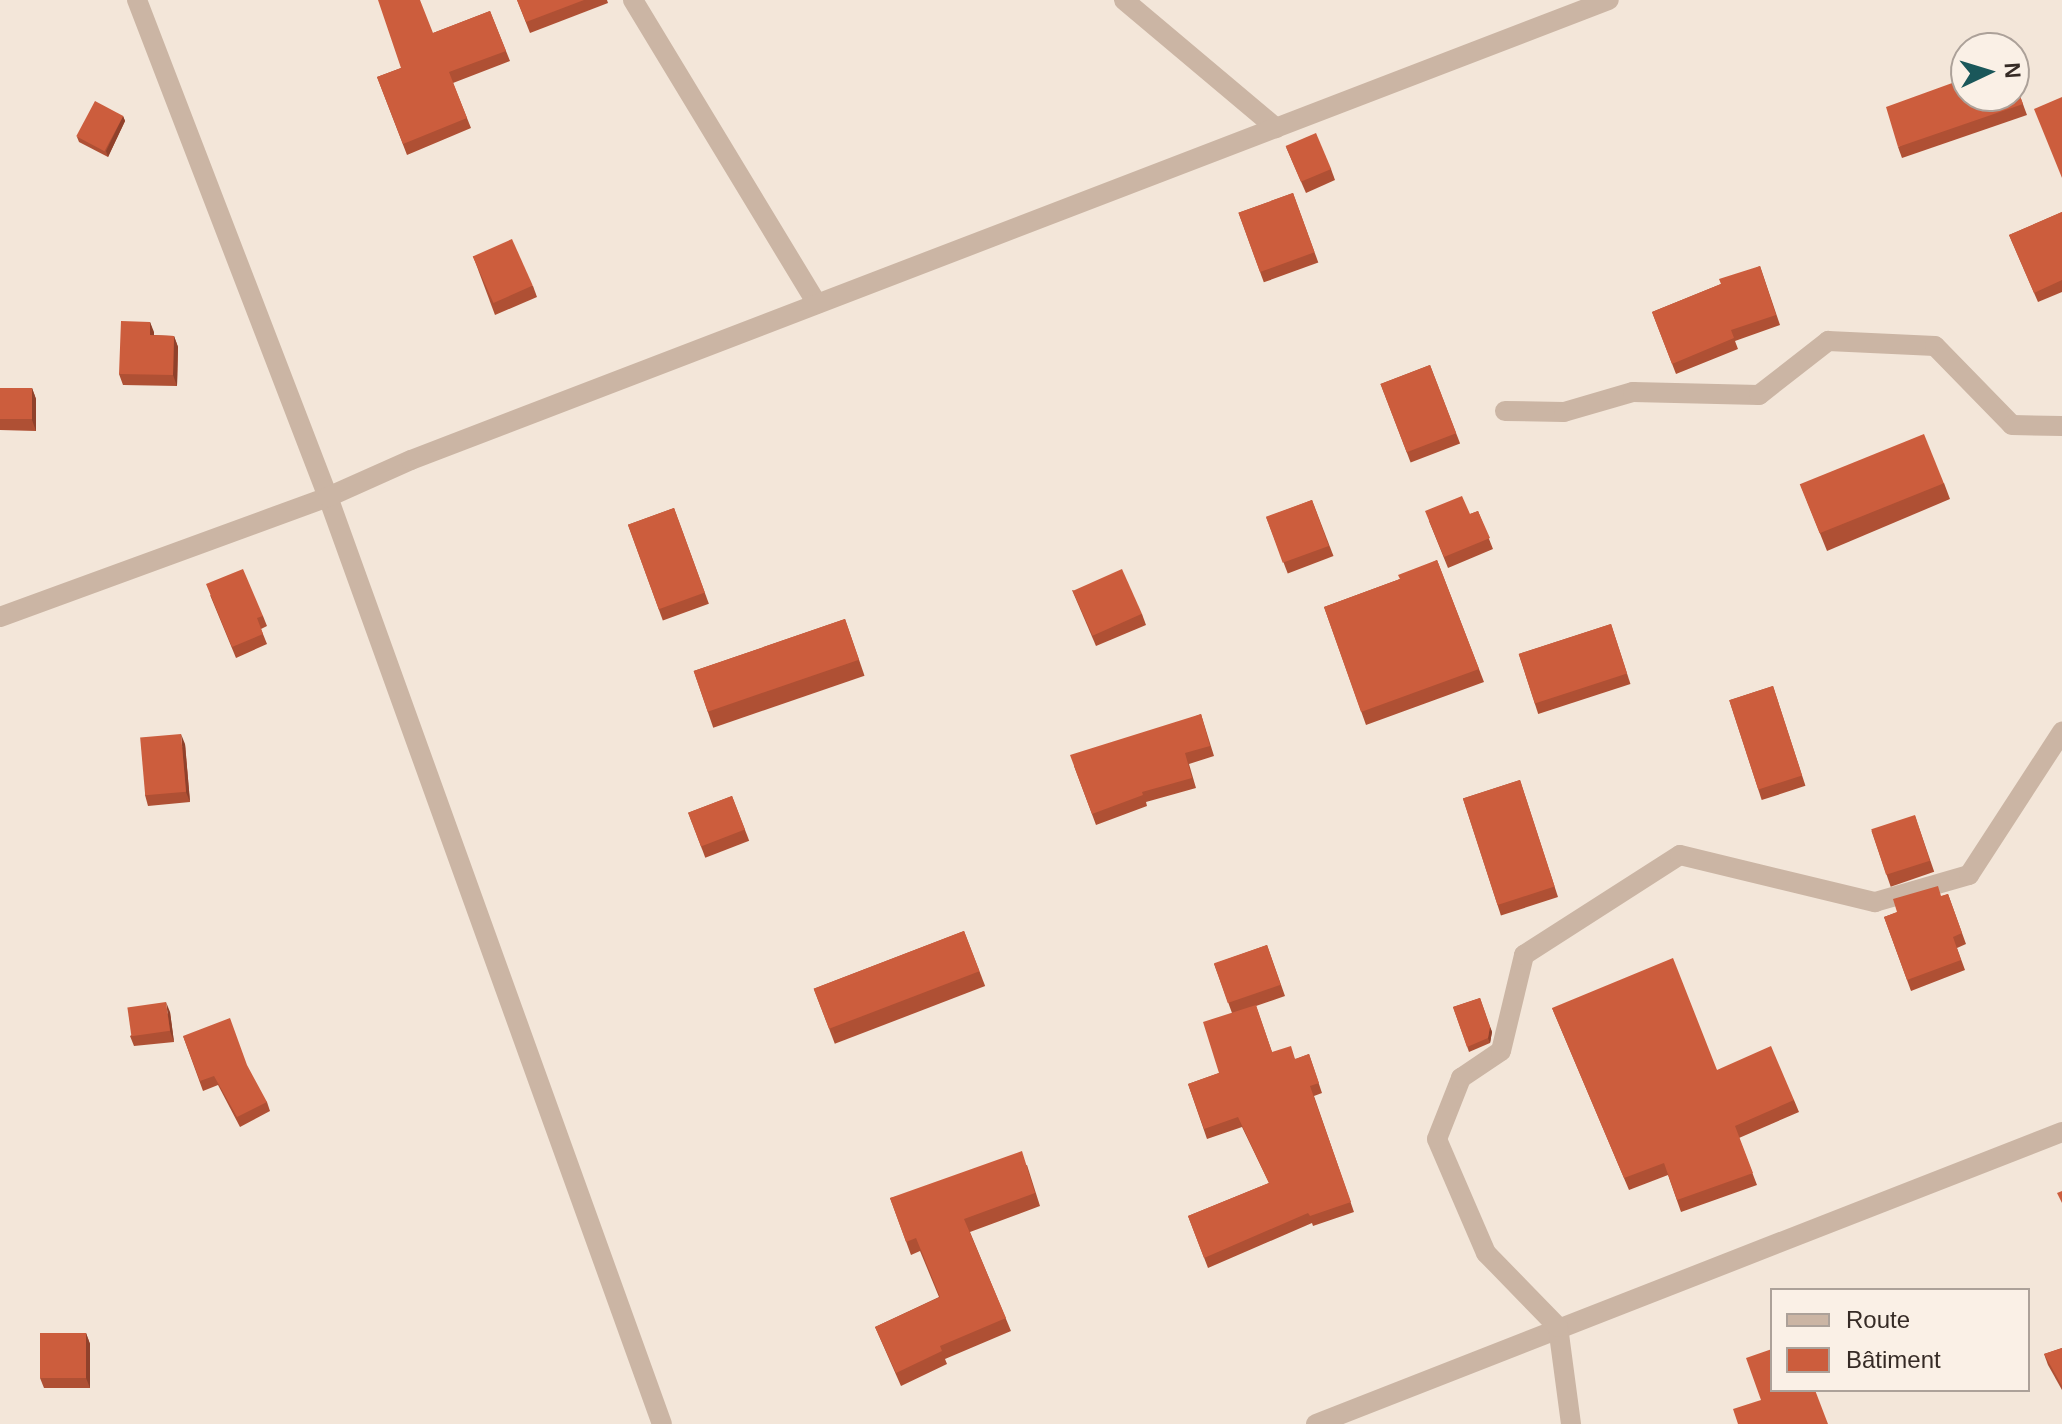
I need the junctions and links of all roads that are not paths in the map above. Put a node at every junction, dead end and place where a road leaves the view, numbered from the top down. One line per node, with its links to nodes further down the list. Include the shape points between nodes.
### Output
1 (137, 0): 9 (street)
2 (633, 0): 6 (street)
3 (1124, 0): 5 (street)
4 (1609, 0): 5 (street)
5 (1276, 128): 6 (street)
6 (817, 304): 9 (street)
7 (1505, 411): 8 (street, via 1564,412 1633,392 1759,395 1828,341 1935,346 2012,425)
8 (2062, 426)
9 (328, 497): 10 (street); 14 (street)
10 (0, 617)
11 (2062, 732): 13 (street, via 1969,875 1875,902 1680,855 1524,955 1501,1051 1461,1078 1437,1139 1486,1253)
12 (2062, 1132): 13 (street)
13 (1558, 1327): 15 (street); 16 (street)
14 (662, 1424)
15 (1316, 1424)
16 (1571, 1424)

